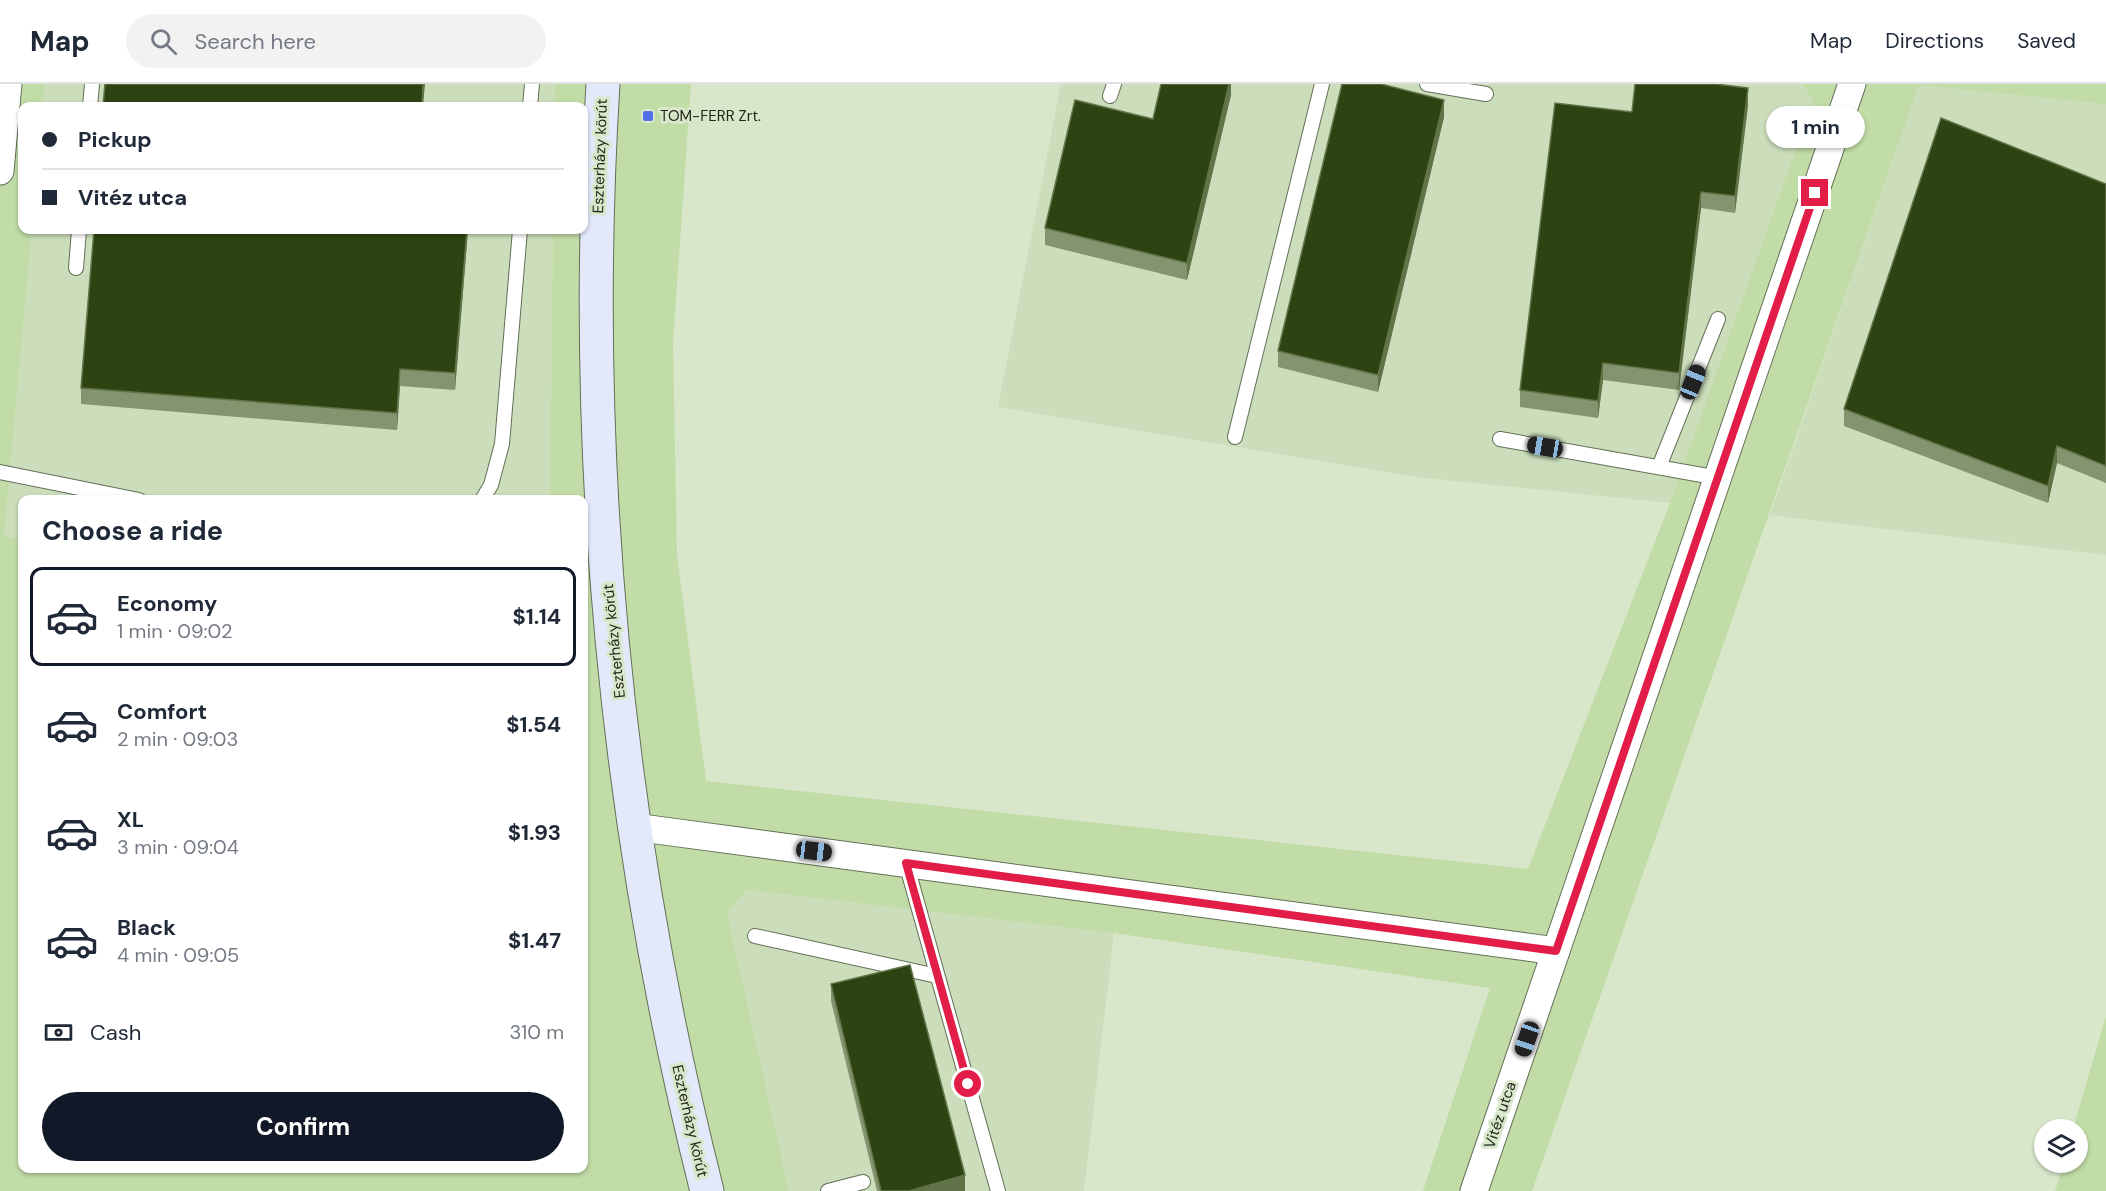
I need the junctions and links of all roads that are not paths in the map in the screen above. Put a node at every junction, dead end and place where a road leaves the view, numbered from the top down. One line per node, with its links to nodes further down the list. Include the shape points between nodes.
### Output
1 (8, 84): 11 (street)
2 (92, 84): 9 (lane)
3 (532, 84): 10 (lane)
4 (603, 84): 23 (street, Eszterházy körút, via 598,158 597,393 607,572)
5 (1322, 84): 16 (lane)
6 (1427, 84): 8 (lane)
7 (1852, 84): 20 (street, Vitéz utca)
8 (1486, 94)
9 (90, 102)
10 (530, 102)
11 (0, 171)
12 (79, 234): 14 (lane)
13 (520, 234): 22 (lane, via 502,444)
14 (76, 268)
15 (1718, 319): 18 (lane)
16 (1235, 437)
17 (1500, 439): 18 (lane)
18 (1659, 467): 20 (lane)
19 (0, 472): 21 (lane)
20 (1719, 478): 26 (street, Vitéz utca)
21 (114, 495)
22 (485, 495)
23 (634, 827): 24 (street); 29 (street, Eszterházy körút, via 666,1013)
24 (906, 863): 26 (street); 27 (lane)
25 (754, 936): 27 (lane)
26 (1556, 951): 32 (street, Vitéz utca)
27 (937, 976): 31 (lane)
28 (863, 1182): 30 (lane)
29 (707, 1191)
30 (828, 1191)
31 (998, 1191)
32 (1474, 1191)

